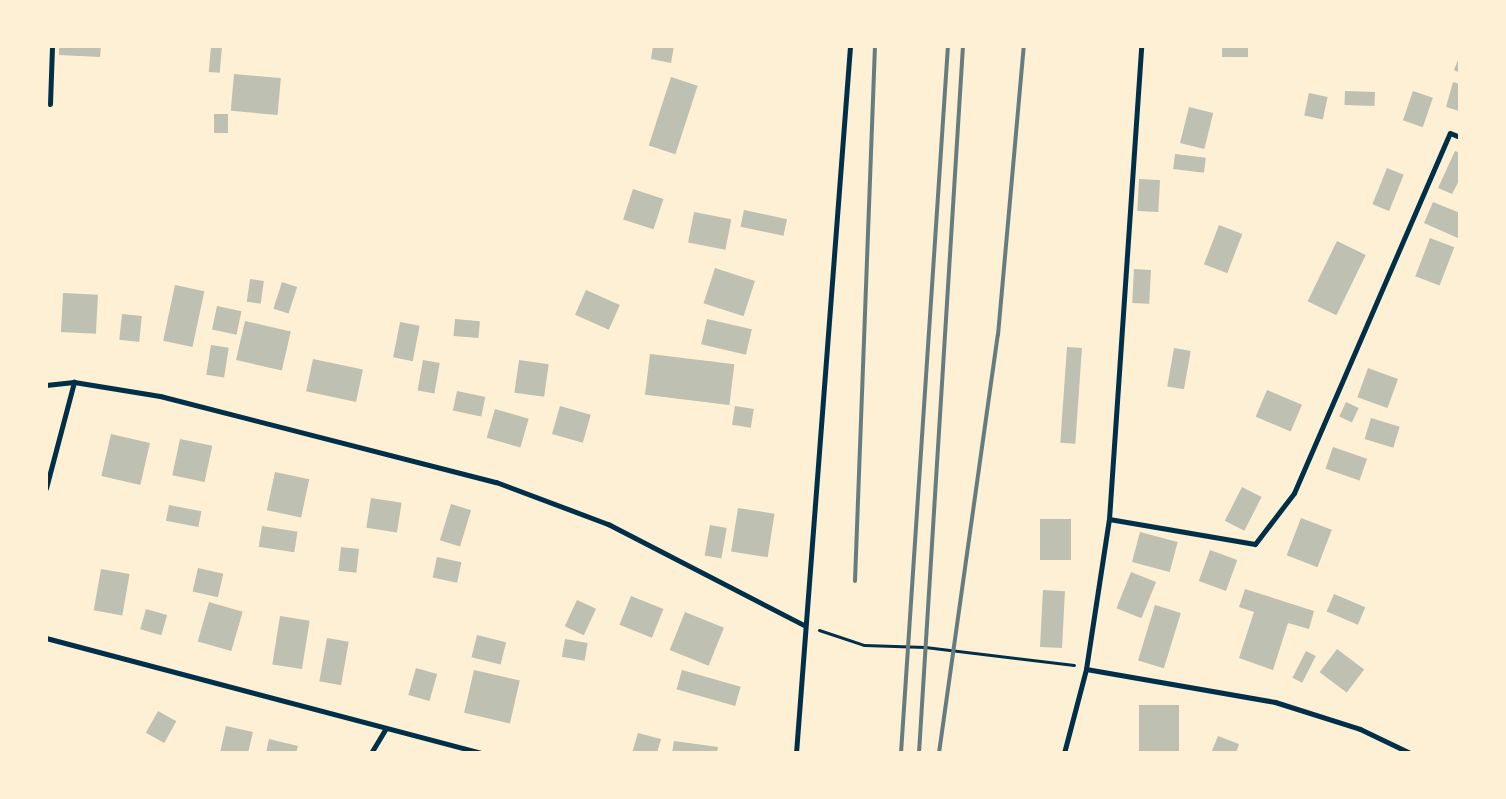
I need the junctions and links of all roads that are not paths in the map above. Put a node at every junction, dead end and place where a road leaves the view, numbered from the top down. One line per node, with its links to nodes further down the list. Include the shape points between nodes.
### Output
1 (52, 46): 4 (street)
2 (850, 46): 10 (street)
3 (1141, 46): 9 (street)
4 (50, 104)
5 (1460, 137): 9 (street, via 1450,133 1294,493 1255,544)
6 (74, 382): 7 (street); 8 (street); 10 (street, via 244,416 553,500)
7 (46, 385)
8 (46, 488)
9 (1109, 519): 12 (street)
10 (804, 625): 16 (street)
11 (46, 638): 13 (street)
12 (1086, 670): 17 (street); 18 (street, via 1275,702 1360,729)
13 (386, 728): 14 (street); 15 (street)
14 (371, 753)
15 (481, 753)
16 (796, 753)
17 (1064, 753)
18 (1410, 753)

